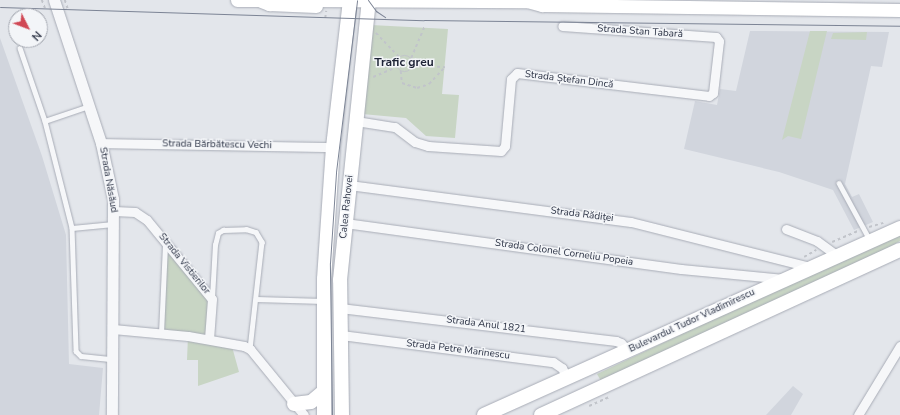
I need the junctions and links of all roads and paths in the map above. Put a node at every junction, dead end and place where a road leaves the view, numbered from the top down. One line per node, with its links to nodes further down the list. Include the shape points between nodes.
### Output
1 (42, 0): 10 (path)
2 (54, 0): 25 (street, Strada Năsăud)
3 (65, 0): 11 (path)
4 (237, 0): 5 (main road)
5 (262, 0): 8 (main road, via 269,4)
6 (307, 0): 8 (main road)
7 (900, 0): 12 (main road)
8 (350, 3): 9 (main road); 29 (main road, Calea Rahovei)
9 (369, 3): 12 (main road, via 527,9 542,5); 16 (main road, Calea Rahovei)
10 (46, 8)
11 (68, 9)
12 (882, 10): 13 (main road)
13 (900, 10)
14 (562, 26): 24 (street, Strada Stan Tabară, via 718,39)
15 (424, 27): 19 (path)
16 (365, 34): 18 (path, via 375,31); 27 (main road, Calea Rahovei)
17 (20, 48): 26 (lane)
18 (400, 58): 19 (path); 21 (path)
19 (410, 58): 20 (path)
20 (412, 65): 22 (path, via 408,71); 22 (path, via 445,67 429,84 416,88 402,84)
21 (397, 66): 22 (path); 23 (path)
22 (401, 71)
23 (372, 77)
24 (712, 95): 27 (street, Strada Ștefan Dincă, via 517,74 511,79 505,146 501,150 428,146 415,142 395,127)
25 (89, 106): 26 (lane); 28 (street, Strada Năsăud)
26 (45, 121): 35 (lane)
27 (356, 121): 31 (main road, Calea Rahovei)
28 (101, 143): 29 (street, Strada Bărbătescu Vechi); 32 (street, Strada Năsăud)
29 (333, 147): 49 (main road, Calea Rahovei)
30 (839, 184): 39 (lane)
31 (349, 185): 33 (main road, Calea Rahovei); 42 (street, Strada Rădiței, via 631,222)
32 (114, 211): 34 (street, Strada Năsăud); 38 (street, Strada Vistierilor, via 130,211 141,215)
33 (345, 223): 44 (street, Strada Colonel Corneliu Popeia, via 681,269); 50 (main road, Calea Rahovei)
34 (114, 224): 35 (lane); 51 (street, Strada Năsăud)
35 (72, 228): 58 (lane, via 76,351 81,356)
36 (900, 228): 39 (main road, Bulevardul Tudor Vladimirescu)
37 (786, 229): 41 (street, via 817,241)
38 (165, 240): 47 (street, Strada Vistierilor); 52 (lane)
39 (870, 240): 41 (main road, Bulevardul Tudor Vladimirescu)
40 (900, 250): 61 (main road)
41 (836, 255): 43 (main road, Bulevardul Tudor Vladimirescu)
42 (789, 261): 43 (street, Strada Rădiței); 45 (street, via 794,267)
43 (810, 267): 45 (main road, Bulevardul Tudor Vladimirescu)
44 (755, 276): 45 (street, Strada Colonel Corneliu Popeia); 46 (street, via 762,284)
45 (787, 277): 46 (main road, Bulevardul Tudor Vladimirescu)
46 (757, 291): 57 (main road, Bulevardul Tudor Vladimirescu)
47 (212, 299): 48 (lane, via 216,238 223,230 246,229 256,232 262,242); 54 (street, Strada Vistierilor)
48 (256, 299): 49 (lane); 56 (lane)
49 (323, 301): 62 (main road, Calea Rahovei)
50 (340, 308): 53 (main road, Calea Rahovei); 57 (street, Strada Anul 1821, via 616,341 621,342)
51 (113, 329): 52 (street); 58 (street, Strada Năsăud)
52 (161, 332): 54 (street)
53 (341, 335): 60 (street, Strada Petre Marinescu, via 553,362 562,368); 67 (main road, Calea Rahovei)
54 (209, 339): 56 (street)
55 (900, 346): 70 (street)
56 (250, 349): 63 (street)
57 (627, 350): 59 (main road, Bulevardul Tudor Vladimirescu)
58 (113, 360): 64 (street, Strada Năsăud)
59 (589, 368): 60 (main road, Bulevardul Tudor Vladimirescu); 61 (main road)
60 (567, 378): 68 (main road, Bulevardul Tudor Vladimirescu)
61 (598, 388): 69 (main road)
62 (324, 391): 63 (main road, via 311,402); 66 (main road, Calea Rahovei)
63 (294, 404): 65 (street)
64 (112, 415)
65 (304, 415)
66 (324, 415)
67 (342, 415)
68 (484, 415)
69 (542, 415)
70 (858, 415)

